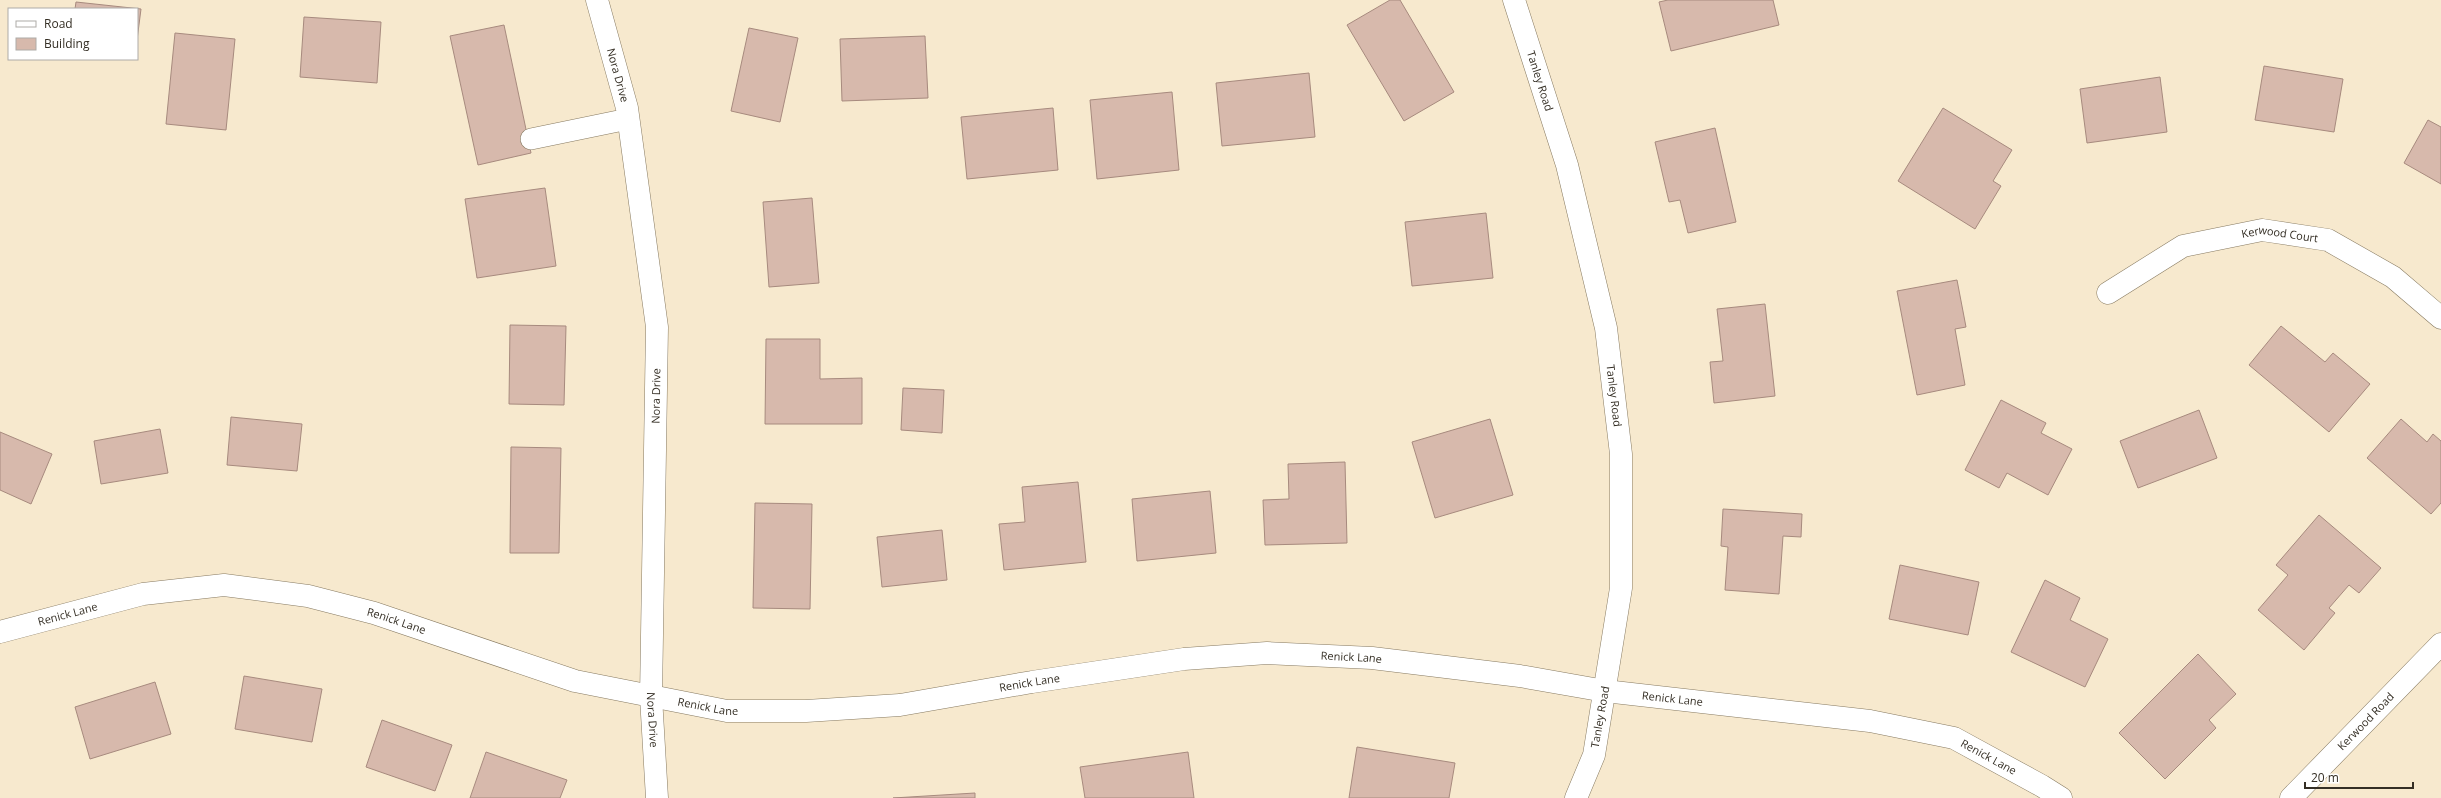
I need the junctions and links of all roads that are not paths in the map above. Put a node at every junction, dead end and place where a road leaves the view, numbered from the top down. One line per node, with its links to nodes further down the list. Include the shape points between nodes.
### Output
1 (597, 0): 3 (street, Nora Drive)
2 (1514, 0): 9 (street, Tanley Road, via 1567,165 1606,328 1620,454 1621,588)
3 (628, 119): 4 (lane); 10 (street, Nora Drive, via 657,327)
4 (531, 138)
5 (2108, 293): 6 (street, Kerwood Court, via 2183,246 2262,230 2328,240 2393,277)
6 (2441, 318)
7 (0, 632): 10 (street, Renick Lane, via 143,594 224,585 308,596 374,613 575,682)
8 (2441, 644): 14 (street, Kerwood Road)
9 (1605, 691): 10 (street, Renick Lane, via 1520,676 1372,658 1267,653 1184,659 1032,682 900,706 806,711 727,711); 12 (street, Tanley Road, via 1594,755); 13 (street, Renick Lane, via 1870,721 1954,738)
10 (651, 697): 11 (street, Nora Drive)
11 (657, 798)
12 (1576, 798)
13 (2061, 798)
14 (2291, 798)

